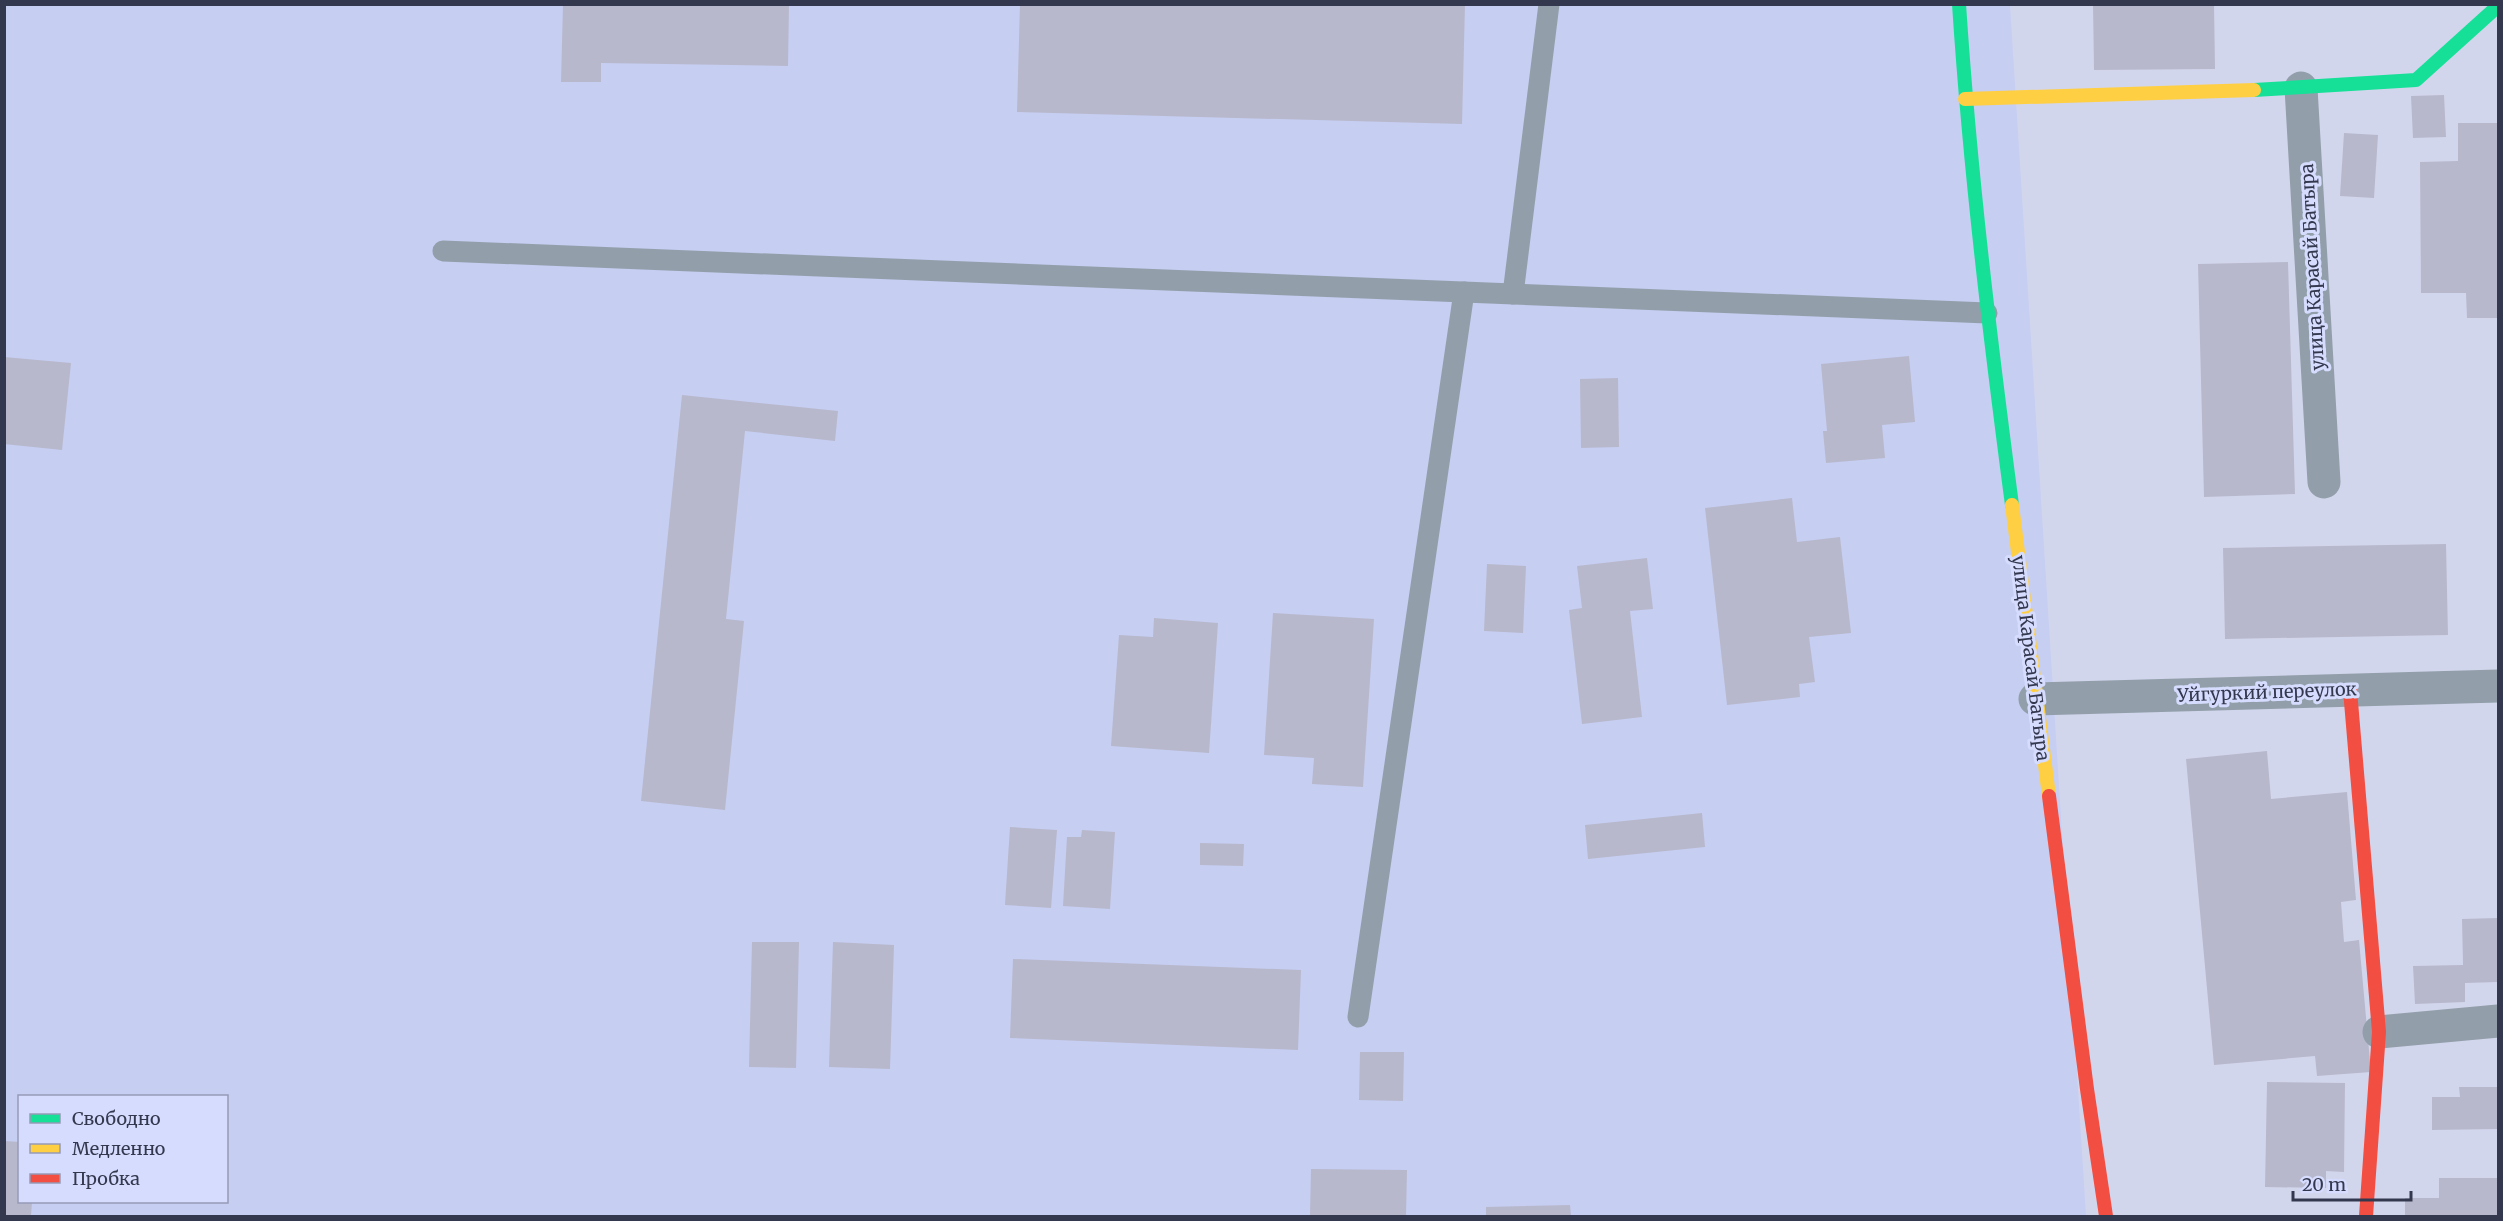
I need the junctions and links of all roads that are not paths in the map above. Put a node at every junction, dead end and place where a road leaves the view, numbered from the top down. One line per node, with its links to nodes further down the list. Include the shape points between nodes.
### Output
1 (1548, 4): 8 (lane)
2 (1959, 4): 5 (main road, улица Карасай Батыра)
3 (2499, 6): 4 (main road, via 2416,80)
4 (2301, 88): 5 (main road); 10 (street, улица Карасай Батыра)
5 (1965, 99): 9 (main road, улица Карасай Батыра)
6 (442, 251): 7 (lane)
7 (1464, 292): 8 (lane); 14 (lane)
8 (1513, 294): 9 (lane)
9 (1987, 313): 13 (main road, улица Карасай Батыра)
10 (2324, 483)
11 (2499, 686): 12 (street, Уйгуркий переулок)
12 (2350, 690): 13 (street, Уйгуркий переулок); 16 (main road)
13 (2036, 699): 17 (main road, улица Карасай Батыра)
14 (1358, 1017)
15 (2499, 1021): 16 (street)
16 (2379, 1032): 18 (main road)
17 (2106, 1216)
18 (2366, 1216)

